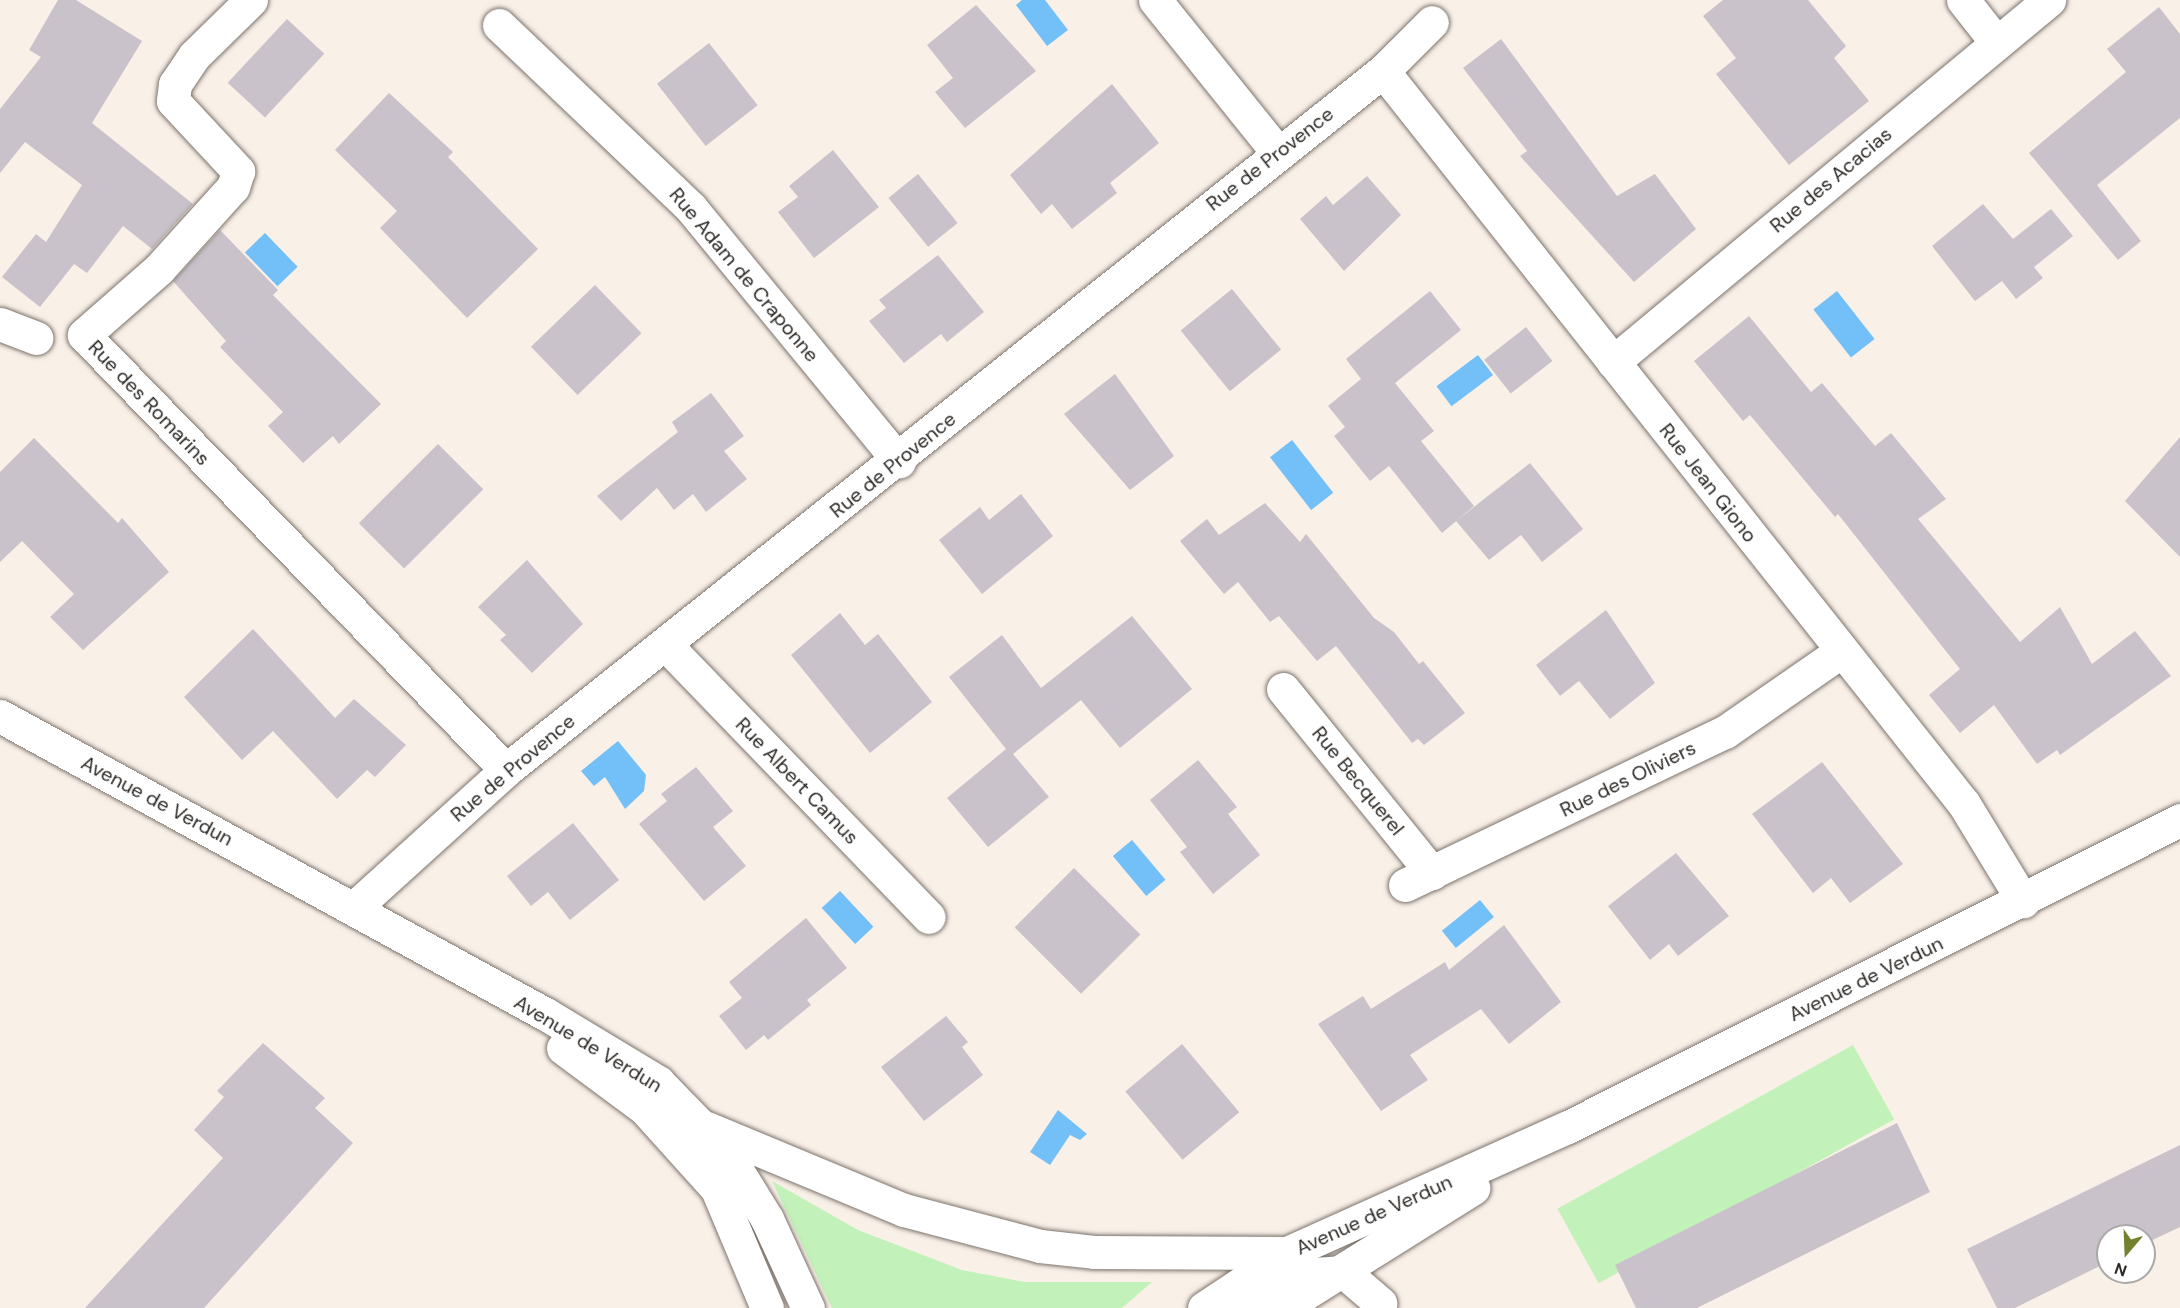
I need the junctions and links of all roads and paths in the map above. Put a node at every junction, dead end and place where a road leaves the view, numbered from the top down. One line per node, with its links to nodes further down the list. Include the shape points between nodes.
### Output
1 (251, 0): 18 (street, Rue des Romarins, via 194,56 175,84 173,101 238,171 233,187 159,269 84,335)
2 (1155, 0): 9 (street)
3 (1963, 0): 7 (street)
4 (2049, 0): 7 (street, Rue des Acacias)
5 (1432, 22): 8 (street, Rue de Provence)
6 (499, 25): 13 (street, Rue Adam de Craponne, via 691,208)
7 (1996, 42): 12 (street, Rue des Acacias)
8 (1383, 71): 9 (street, Rue de Provence); 12 (street, Rue Jean Giono)
9 (1277, 152): 13 (street, Rue de Provence)
10 (0, 324): 11 (street)
11 (36, 338)
12 (1613, 362): 15 (street, Rue Jean Giono)
13 (899, 461): 14 (street, Rue de Provence)
14 (666, 645): 18 (street, Rue de Provence); 23 (street, Rue Albert Camus)
15 (1840, 652): 20 (street, Rue des Oliviers, via 1725,732); 21 (street, Rue Jean Giono, via 1964,804)
16 (1283, 689): 20 (street, Rue Becquerel)
17 (0, 716): 22 (street, Avenue de Verdun)
18 (506, 770): 22 (street, Rue de Provence)
19 (2180, 820): 21 (street, Avenue de Verdun)
20 (1419, 879)
21 (2023, 901): 26 (street, Avenue de Verdun)
22 (354, 908): 24 (street, Avenue de Verdun)
23 (929, 917)
24 (437, 958): 25 (street, Avenue de Verdun, via 547,1015 658,1082); 32 (street, Avenue de Verdun, via 619,1088 674,1137 717,1189)
25 (707, 1128): 28 (street, via 904,1210 1029,1244 1094,1252); 33 (street, Avenue de Verdun, via 767,1219)
26 (1551, 1135): 27 (street, Avenue de Verdun); 28 (street, Avenue de Verdun)
27 (1381, 1248): 29 (street, Avenue de Verdun); 30 (street)
28 (1287, 1253): 34 (street, Avenue de Verdun)
29 (1344, 1272): 30 (street); 31 (street, Avenue de Verdun); 35 (street, via 1299,1275)
30 (1381, 1305)
31 (1292, 1306)
32 (766, 1308)
33 (808, 1308)
34 (1204, 1308)
35 (1242, 1308)

